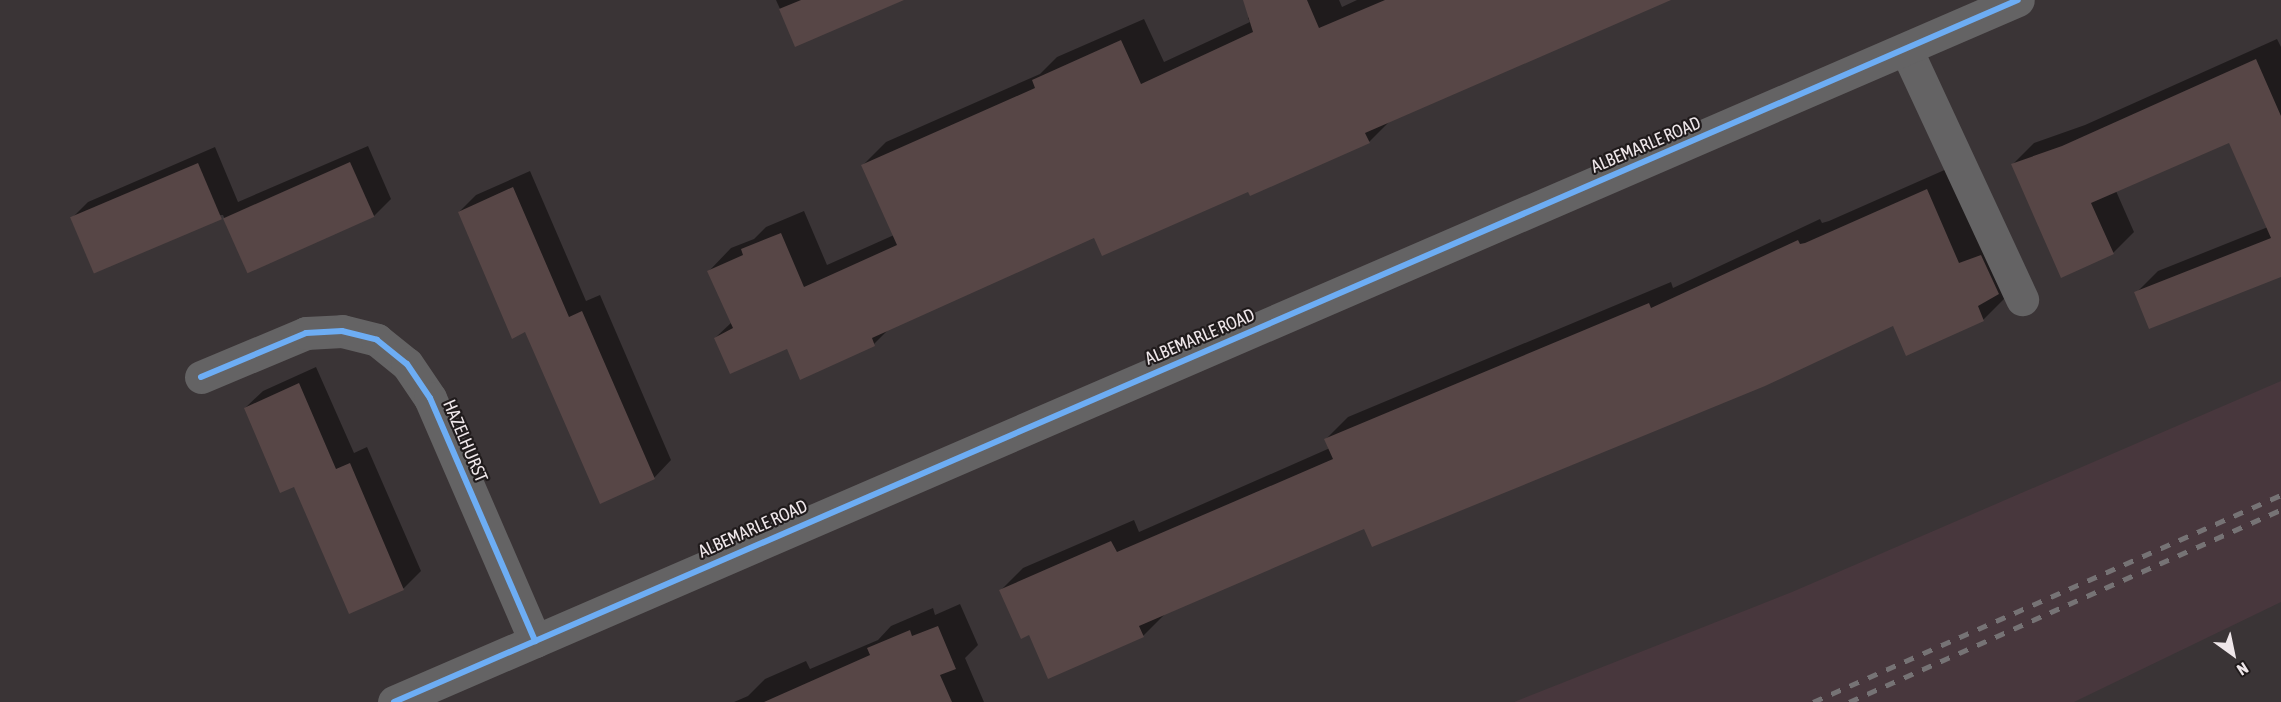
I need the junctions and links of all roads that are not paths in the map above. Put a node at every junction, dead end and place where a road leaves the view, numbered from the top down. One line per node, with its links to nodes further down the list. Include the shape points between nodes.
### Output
1 (2018, 0): 2 (street, ALBEMARLE ROAD)
2 (1906, 49): 3 (street); 5 (street, ALBEMARLE ROAD)
3 (2022, 299)
4 (201, 377): 5 (street, HAZELHURST, via 306,333 342,331 377,340 400,358 430,398)
5 (535, 640): 6 (street, ALBEMARLE ROAD)
6 (394, 702)

